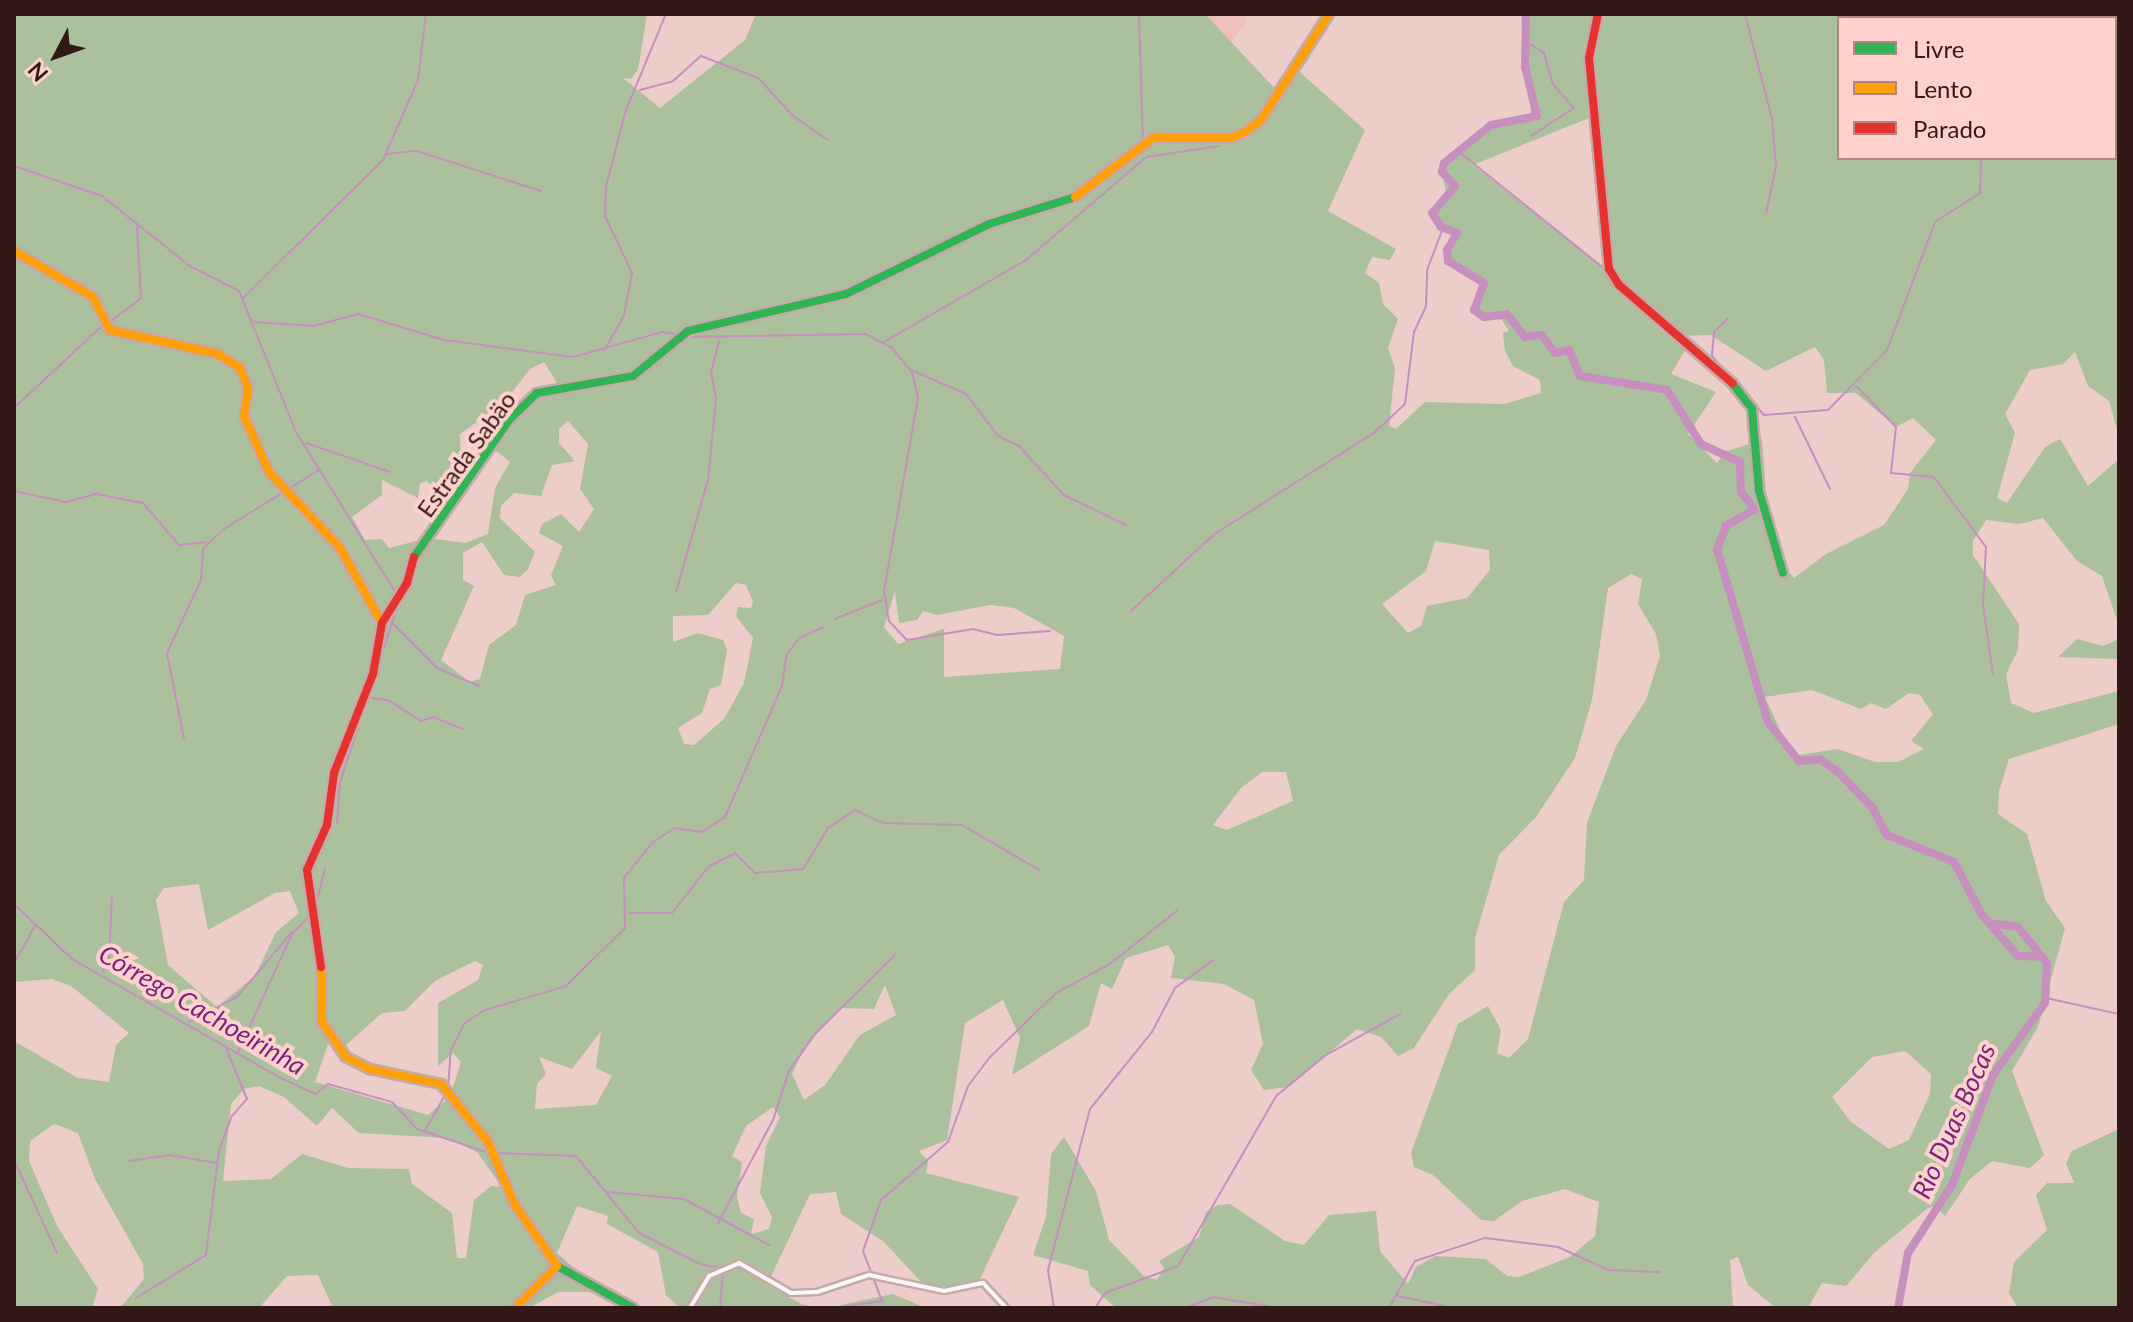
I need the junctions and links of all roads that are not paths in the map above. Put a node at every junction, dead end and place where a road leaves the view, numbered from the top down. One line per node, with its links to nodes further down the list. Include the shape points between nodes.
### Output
1 (1329, 14): 5 (street, Estrada Sabäo, via 1261,120 1231,138 1153,138 1079,196 989,224 846,294 711,322 688,331 633,376 537,393 510,419 468,487 416,549 407,583)
2 (1598, 14): 4 (street, via 1589,58 1609,269 1619,285 1728,376 1752,409 1759,491)
3 (14, 251): 5 (street, via 89,294 110,330 218,354 240,368 248,388 244,416 269,472 340,548)
4 (1783, 573)
5 (382, 623): 6 (street, Estrada Sabäo, via 373,674 334,773 327,825 307,870 324,988 322,1022 346,1057 370,1069 441,1084 488,1142 515,1205)
6 (557, 1266): 7 (street); 8 (street)
7 (515, 1308)
8 (633, 1308)
9 (690, 1308): 10 (street, via 709,1276 739,1263 791,1293 817,1292 869,1275 944,1291 983,1283)
10 (1006, 1308)

